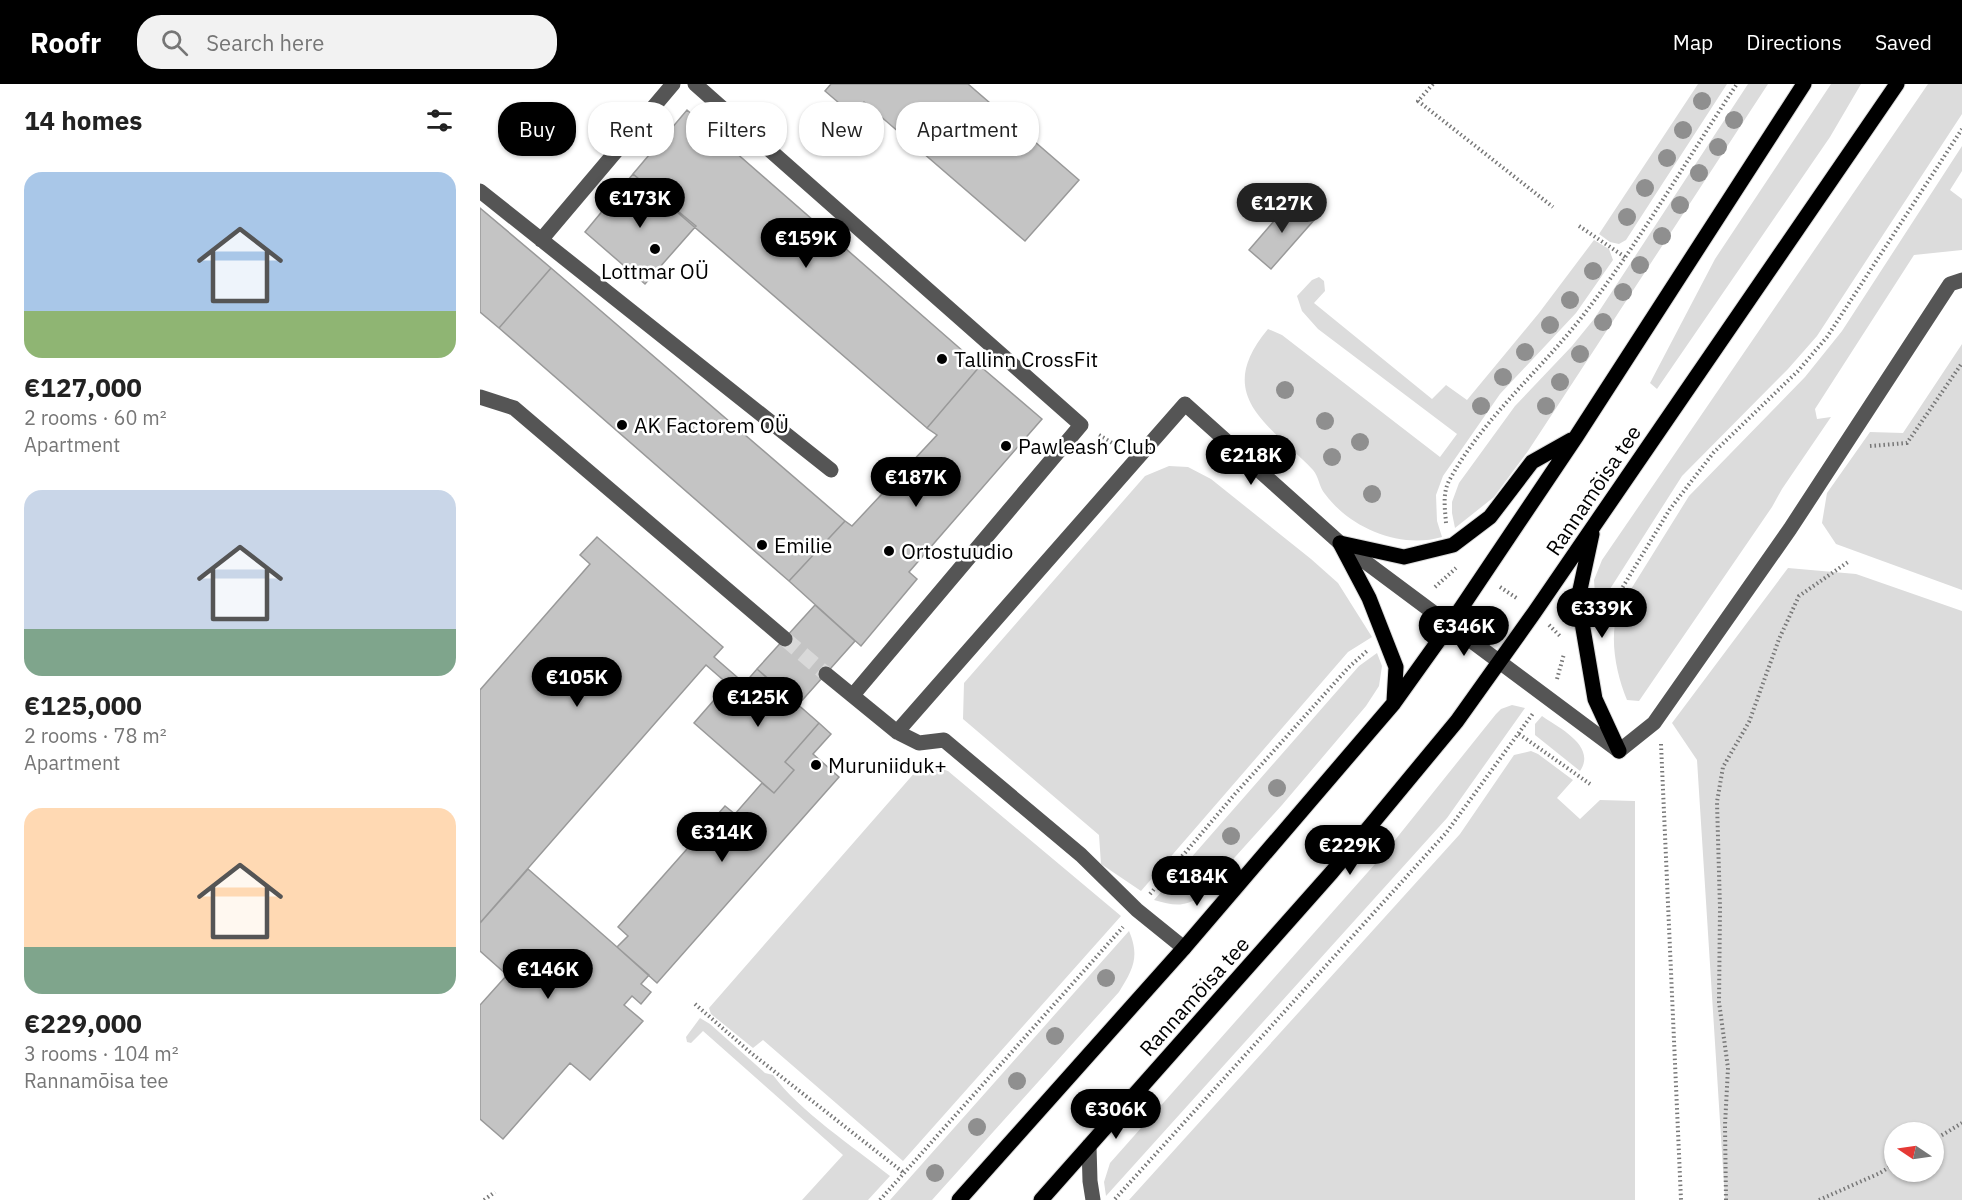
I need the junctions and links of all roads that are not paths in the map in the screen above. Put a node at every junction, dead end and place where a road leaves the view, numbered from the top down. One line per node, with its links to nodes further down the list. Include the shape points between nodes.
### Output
1 (673, 84): 8 (street)
2 (695, 84): 19 (street, via 1082,425)
3 (1804, 84): 11 (main road, Rannamõisa tee)
4 (1885, 84): 6 (main road)
5 (1897, 84): 6 (main road, Rannamõisa tee)
6 (1855, 145): 13 (main road, Rannamõisa tee)
7 (480, 191): 8 (street)
8 (541, 240): 12 (street)
9 (1962, 280): 22 (street, via 1950,284 1790,530 1654,723)
10 (480, 397): 16 (street, via 514,408)
11 (1576, 437): 14 (main road, via 1532,462 1490,517 1453,545 1404,558); 15 (main road, Rannamõisa tee)
12 (831, 470)
13 (1593, 527): 17 (main road, Rannamõisa tee); 22 (main road, via 1578,599 1595,699)
14 (1340, 543): 15 (street); 20 (main road, via 1369,598 1396,667); 21 (street, via 1185,404)
15 (1449, 626): 17 (street); 20 (main road, Rannamõisa tee)
16 (785, 639)
17 (1498, 663): 22 (street); 24 (main road, Rannamõisa tee, via 1457,721 1332,872)
18 (826, 674): 19 (street)
19 (853, 695): 21 (street)
20 (1394, 703): 23 (main road, Rannamõisa tee)
21 (897, 732): 23 (street, via 919,743 944,740)
22 (1619, 751)
23 (1184, 948): 25 (main road, Rannamõisa tee)
24 (1089, 1146): 26 (main road, Rannamõisa tee); 27 (street)
25 (959, 1200)
26 (1041, 1200)
27 (1093, 1200)

